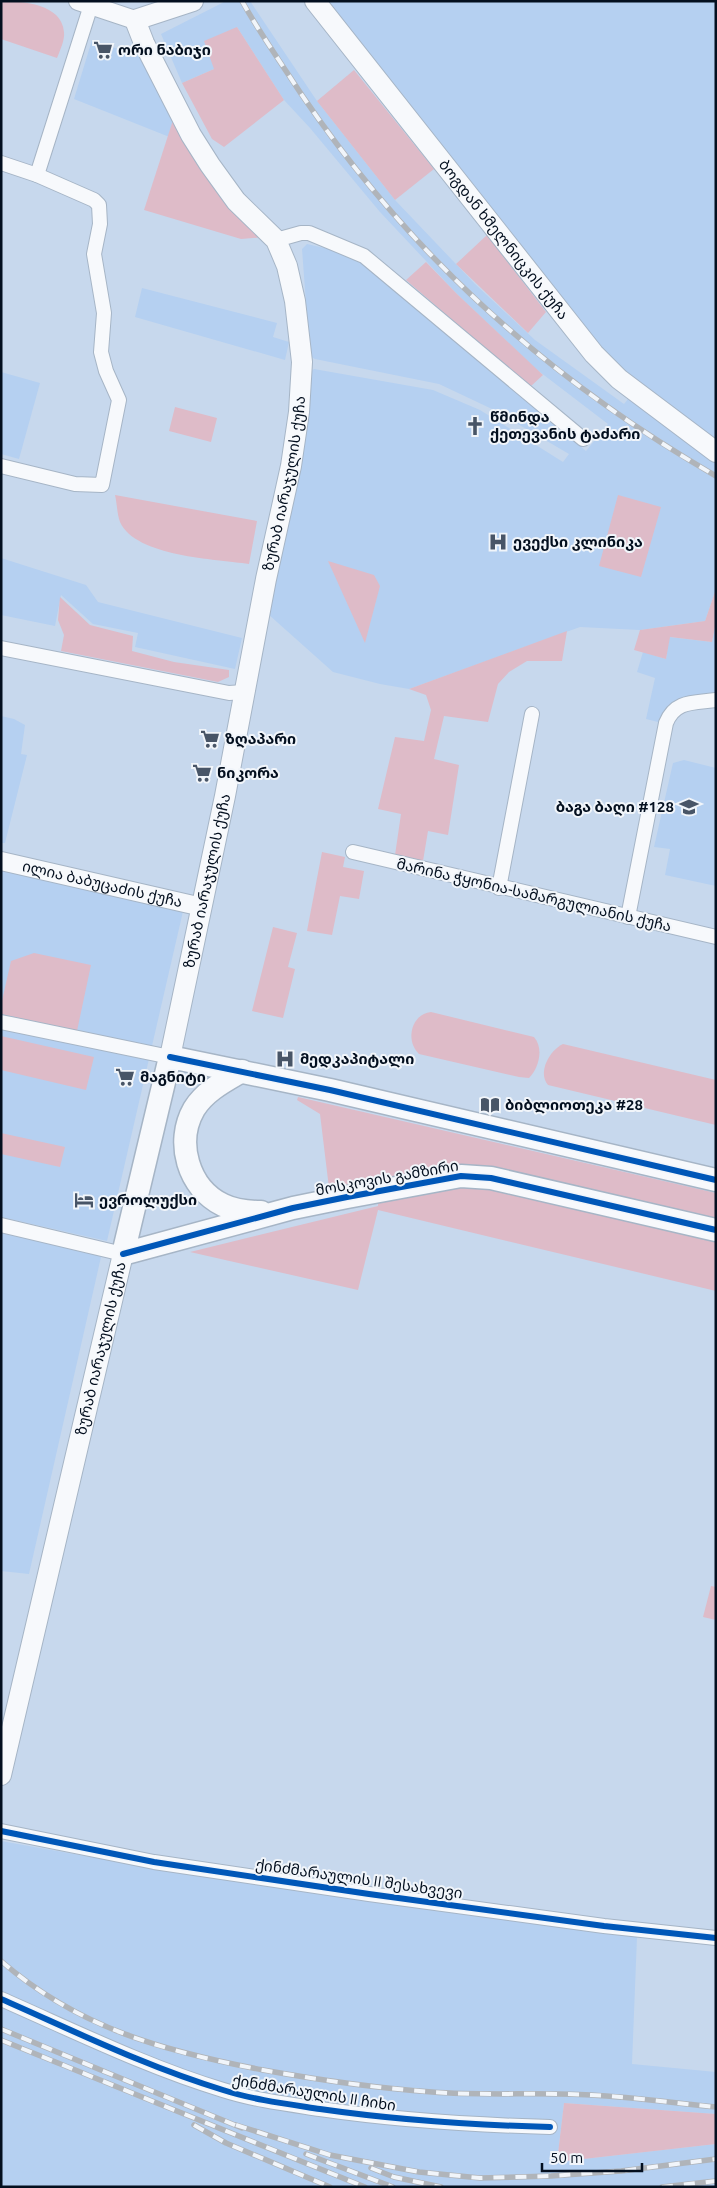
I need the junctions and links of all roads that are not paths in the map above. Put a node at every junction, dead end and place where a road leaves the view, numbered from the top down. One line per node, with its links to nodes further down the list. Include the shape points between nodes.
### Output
1 (193, 1): 4 (main road)
2 (315, 1): 9 (main road, ბოგდან ხმელნიცკის ქუჩა, via 594,354 619,379)
3 (84, 3): 4 (street); 6 (street)
4 (135, 20): 7 (main road, ზურაბ იარაჯულის ქუჩა, via 191,135 236,201)
5 (1, 163): 6 (street)
6 (37, 175): 10 (street, via 99,205 100,224 94,254 104,313 101,352 119,400 102,485 75,484)
7 (276, 240): 8 (street, via 309,233 364,256); 12 (main road, ზურაბ იარაჯულის ქუჩა, via 288,266 295,301 302,362 300,403 291,466)
8 (583, 439)
9 (716, 452)
10 (1, 466)
11 (1, 648): 12 (street, via 229,693)
12 (244, 692): 18 (main road, ზურაბ იარაჯულის ქუჩა)
13 (716, 700): 19 (street, via 682,705 669,714)
14 (532, 714): 17 (street)
15 (353, 852): 17 (street, მარინა ჭყონია-სამარგულიანის ქუჩა)
16 (1, 861): 18 (street, ილია ბაბუცაძის ქუჩა)
17 (499, 888): 19 (street, მარინა ჭყონია-სამარგულიანის ქუჩა)
18 (202, 906): 22 (main road, ზურაბ იარაჯულის ქუჩა)
19 (628, 917): 20 (street, მარინა ჭყონია-სამარგულიანის ქუჩა)
20 (716, 937)
21 (1, 1022): 22 (street)
22 (170, 1057): 23 (main road); 28 (main road, ზურაბ იარაჯულის ქუჩა)
23 (242, 1070): 24 (main road); 25 (main road, via 209,1092 194,1110 185,1142 188,1165 199,1185 224,1206 250,1212)
24 (716, 1180)
25 (279, 1212): 27 (main road, მოსკოვის გამზირი, via 461,1176 491,1178); 28 (main road, მოსკოვის გამზირი)
26 (1, 1225): 28 (street)
27 (716, 1230)
28 (123, 1254): 29 (main road, ზურაბ იარაჯულის ქუჩა)
29 (1, 1775)
30 (1, 1831): 31 (street, ქინძმარაულის II შესახვევი, via 154,1862 604,1926)
31 (716, 1938)
32 (1, 2000): 33 (street, ქინძმარაულის II ჩიხი, via 168,2071 254,2098 384,2118)
33 (550, 2127)

